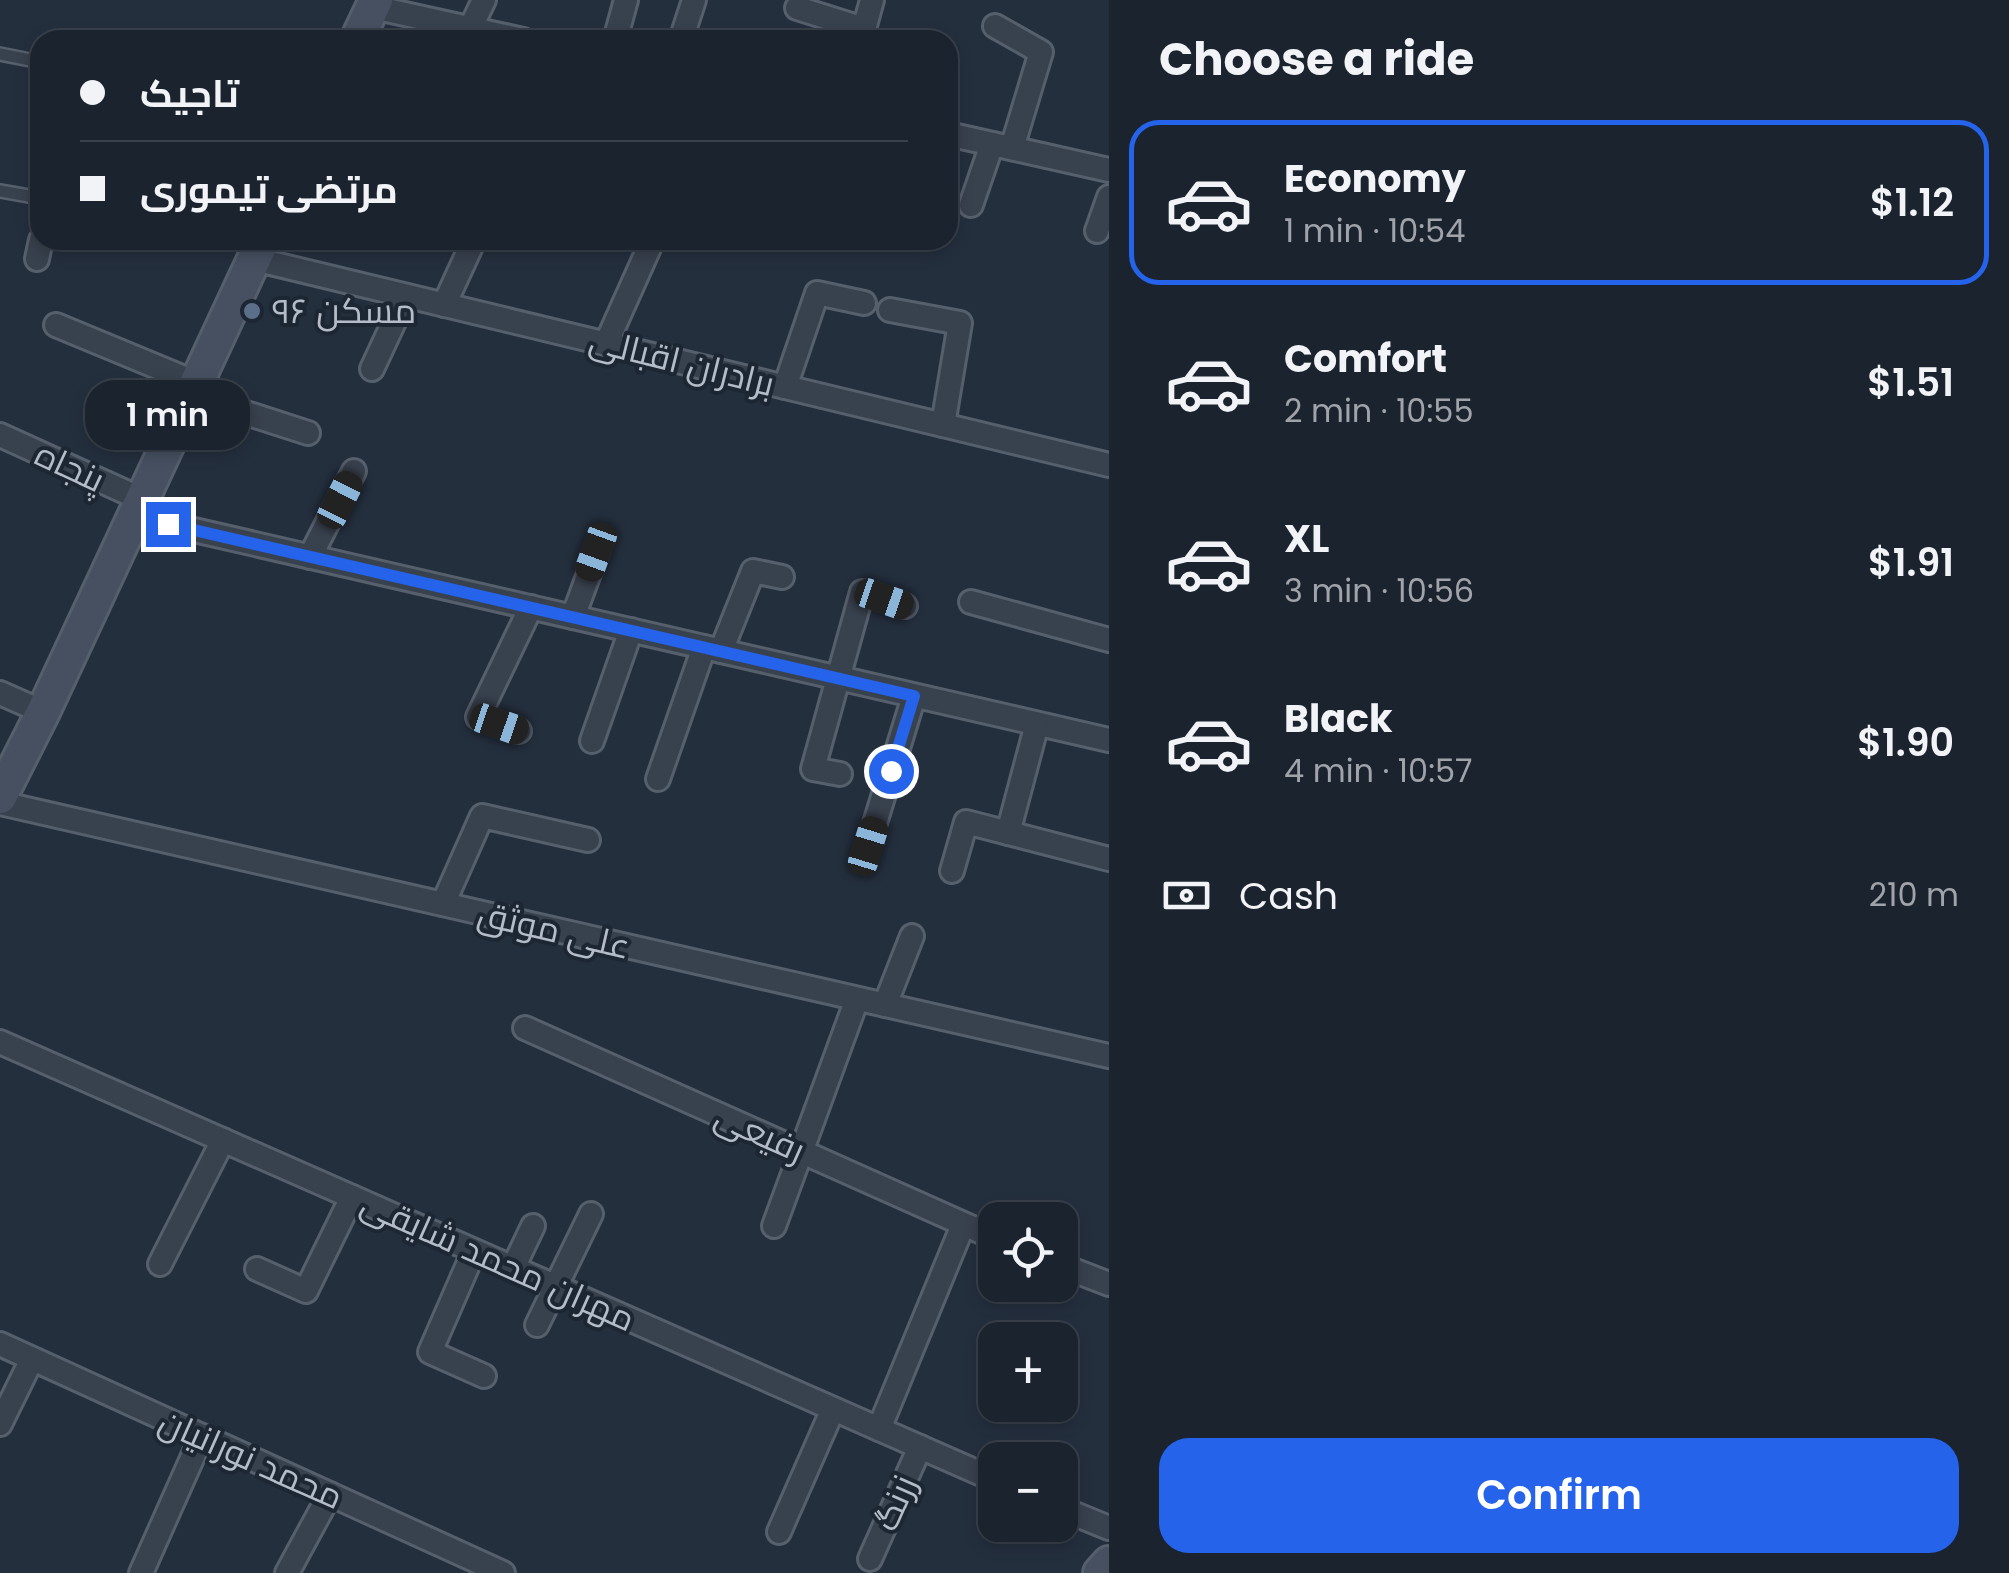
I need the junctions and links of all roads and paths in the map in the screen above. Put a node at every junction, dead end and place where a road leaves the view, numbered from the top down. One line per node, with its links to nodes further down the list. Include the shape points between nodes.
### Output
1 (484, 0): 10 (street)
2 (626, 0): 11 (street)
3 (694, 0): 12 (street)
4 (872, 0): 14 (street)
5 (374, 4): 8 (main road); 9 (street)
6 (797, 8): 13 (street)
7 (995, 26): 18 (street, via 1040,52)
8 (362, 30)
9 (468, 30)
10 (483, 30)
11 (618, 30)
12 (684, 30)
13 (852, 30)
14 (863, 30)
15 (0, 54): 16 (lane)
16 (30, 60)
17 (958, 136): 18 (street)
18 (1002, 146): 19 (street); 23 (street)
19 (1109, 170)
20 (0, 191): 21 (lane)
21 (30, 196)
22 (1109, 197): 24 (street)
23 (970, 205)
24 (1098, 231)
25 (259, 250): 28 (street, برادران اقبالی); 36 (main road)
26 (469, 250): 30 (street)
27 (648, 250): 33 (street)
28 (406, 296): 30 (street, برادران اقبالی); 34 (street)
29 (864, 302): 35 (street, via 817,293)
30 (444, 305): 33 (street, برادران اقبالی)
31 (890, 310): 37 (street, via 960,323)
32 (56, 326): 36 (street)
33 (606, 344): 35 (street, برادران اقبالی)
34 (372, 369)
35 (785, 387): 37 (street, برادران اقبالی)
36 (192, 392): 38 (street); 42 (main road)
37 (943, 425): 40 (street, برادران اقبالی)
38 (308, 432)
39 (0, 435): 42 (street, پنجاه)
40 (1109, 465)
41 (354, 471): 44 (street)
42 (137, 508): 44 (street, پنجاه); 56 (main road)
43 (596, 552): 49 (street)
44 (310, 557): 48 (street, پنجاه)
45 (782, 577): 52 (street, via 753,571)
46 (970, 602): 51 (street)
47 (905, 606): 53 (street, via 862,592)
48 (531, 608): 49 (street, پنجاه); 58 (street, via 478,717)
49 (573, 617): 50 (street, پنجاه)
50 (631, 630): 52 (street, پنجاه); 60 (street)
51 (1109, 640)
52 (712, 649): 53 (street, پنجاه); 62 (street)
53 (838, 678): 55 (street, پنجاه); 61 (street, via 813,769)
54 (0, 693): 56 (street)
55 (914, 696): 57 (street, پنجاه); 66 (street)
56 (43, 712): 63 (main road)
57 (1037, 724): 59 (street, پنجاه); 64 (street)
58 (519, 731)
59 (1109, 740)
60 (592, 741)
61 (840, 774)
62 (658, 779)
63 (0, 800): 69 (street, علی موثق)
64 (1008, 832): 67 (street); 68 (street, via 966,822)
65 (588, 840): 69 (street, via 482,816)
66 (868, 846)
67 (1109, 859)
68 (952, 871)
69 (443, 904): 71 (street, علی موثق)
70 (912, 936): 72 (street)
71 (857, 999): 72 (street, علی موثق); 77 (street)
72 (885, 1005): 75 (street, علی موثق)
73 (525, 1028): 77 (street, رفیعی)
74 (0, 1042): 76 (street, مهران محمد شایقی)
75 (1109, 1056)
76 (223, 1140): 78 (street, مهران محمد شایقی); 85 (street)
77 (801, 1152): 80 (street, رفیعی); 82 (street)
78 (352, 1197): 84 (street, مهران محمد شایقی); 87 (street, via 306,1291)
79 (591, 1214): 90 (street)
80 (963, 1225): 83 (street, رفیعی); 97 (street)
81 (532, 1226): 86 (street)
82 (774, 1226)
83 (978, 1231)
84 (474, 1251): 86 (street, مهران محمد شایقی); 94 (street, via 430,1352)
85 (160, 1264)
86 (513, 1268): 90 (street, مهران محمد شایقی)
87 (257, 1269)
88 (1078, 1271): 89 (street)
89 (1109, 1284)
90 (555, 1286): 91 (street); 95 (street, مهران محمد شایقی)
91 (536, 1325)
92 (0, 1344): 93 (street, محمد نورانیان)
93 (32, 1358): 96 (street); 98 (street, محمد نورانیان)
94 (484, 1376)
95 (833, 1409): 97 (street, مهران محمد شایقی); 104 (street)
96 (0, 1424)
97 (879, 1429): 99 (street, مهران محمد شایقی)
98 (202, 1436): 101 (street, محمد نورانیان); 108 (street)
99 (920, 1447): 100 (street, مهران محمد شایقی); 105 (street, زرنگ)
100 (978, 1473)
101 (330, 1494): 107 (street, محمد نورانیان); 109 (street)
102 (1078, 1515): 103 (street)
103 (1109, 1528)
104 (780, 1532)
105 (870, 1558)
106 (1109, 1563): 111 (main road)
107 (458, 1564): 110 (street, محمد نورانیان)
108 (140, 1573)
109 (287, 1573)
110 (503, 1573)
111 (1100, 1573)

